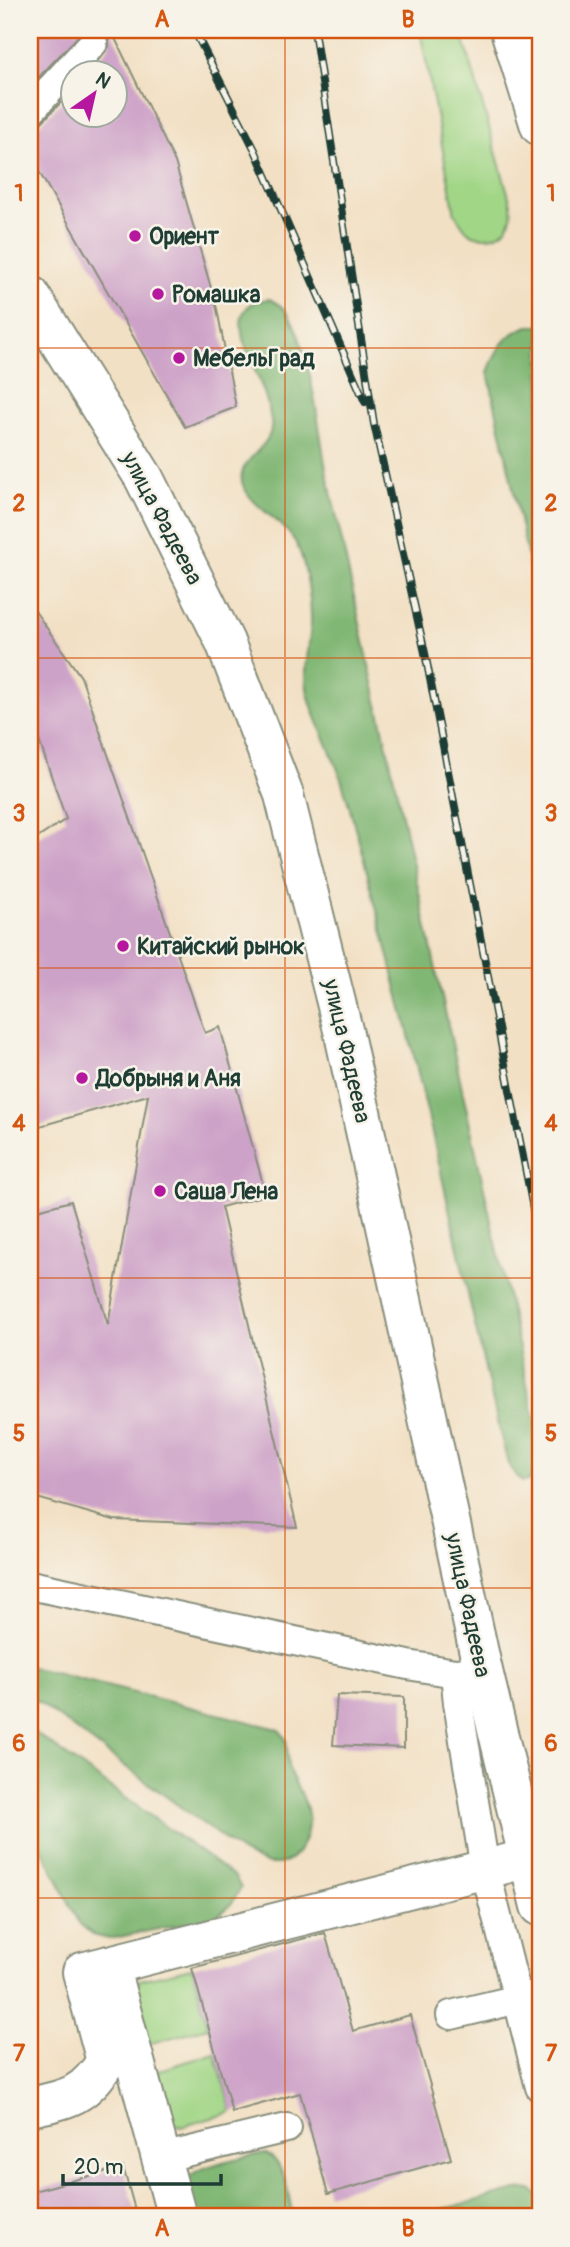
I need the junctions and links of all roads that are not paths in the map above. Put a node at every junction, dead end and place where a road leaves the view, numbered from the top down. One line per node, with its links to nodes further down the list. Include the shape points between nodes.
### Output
1 (510, 30): 4 (main road)
2 (93, 43): 3 (lane)
3 (30, 111)
4 (540, 126)
5 (30, 295): 7 (main road, улица Фадеева, via 144,478 225,642 284,795 344,1034)
6 (30, 1585): 7 (lane, via 408,1665)
7 (469, 1672): 8 (main road, улица Фадеева); 9 (lane, via 458,1703)
8 (528, 1858): 9 (main road); 10 (main road, улица Фадеева)
9 (485, 1869): 11 (main road); 12 (lane)
10 (540, 1906)
11 (109, 1965): 15 (main road, via 82,1972 106,2060 95,2079 67,2100); 17 (main road)
12 (529, 1997): 13 (lane); 14 (lane)
13 (451, 2015)
14 (540, 2087)
15 (30, 2107)
16 (287, 2128): 17 (lane)
17 (161, 2158): 18 (main road)
18 (177, 2217)

